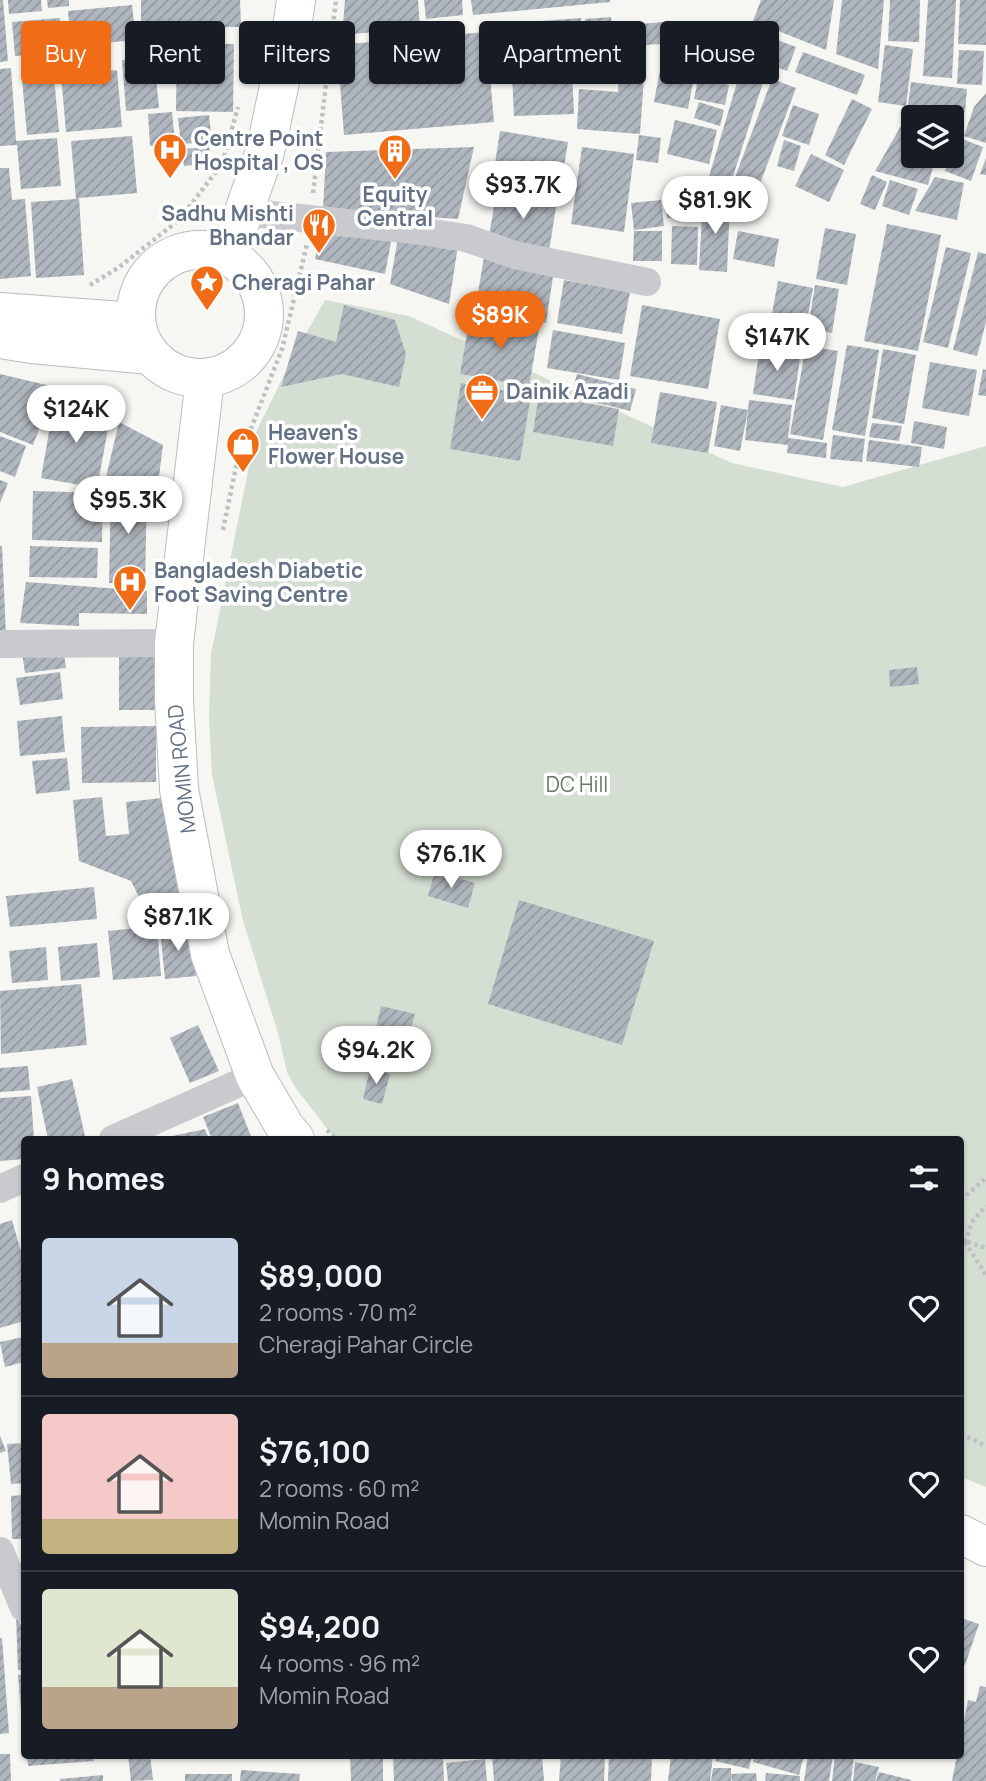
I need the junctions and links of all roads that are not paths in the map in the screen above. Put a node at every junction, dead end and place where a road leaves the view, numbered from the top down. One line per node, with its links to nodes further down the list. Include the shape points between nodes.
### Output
1 (296, 0): 2 (main road, via 265,152)
2 (243, 212): 3 (main road); 4 (street, via 466,238 515,255)
3 (228, 256): 7 (main road, via 194,250 162,262 141,288 137,305); 8 (main road, via 247,271 261,293 263,326 249,356 229,371)
4 (647, 282)
5 (0, 312): 7 (main road)
6 (0, 339): 7 (main road, via 32,344)
7 (143, 339): 8 (main road, via 166,369)
8 (205, 379): 9 (main road, MOMIN ROAD)
9 (174, 643): 10 (street); 11 (main road, MOMIN ROAD, via 179,789 191,858 211,954)
10 (0, 644)
11 (255, 1076): 12 (main road, MOMIN ROAD, via 285,1128); 13 (street)
12 (311, 1134)
13 (120, 1136)
14 (21, 1179): 15 (street)
15 (0, 1189)
16 (964, 1536): 17 (main road)
17 (986, 1547)
18 (0, 1551): 19 (street)
19 (21, 1601)

